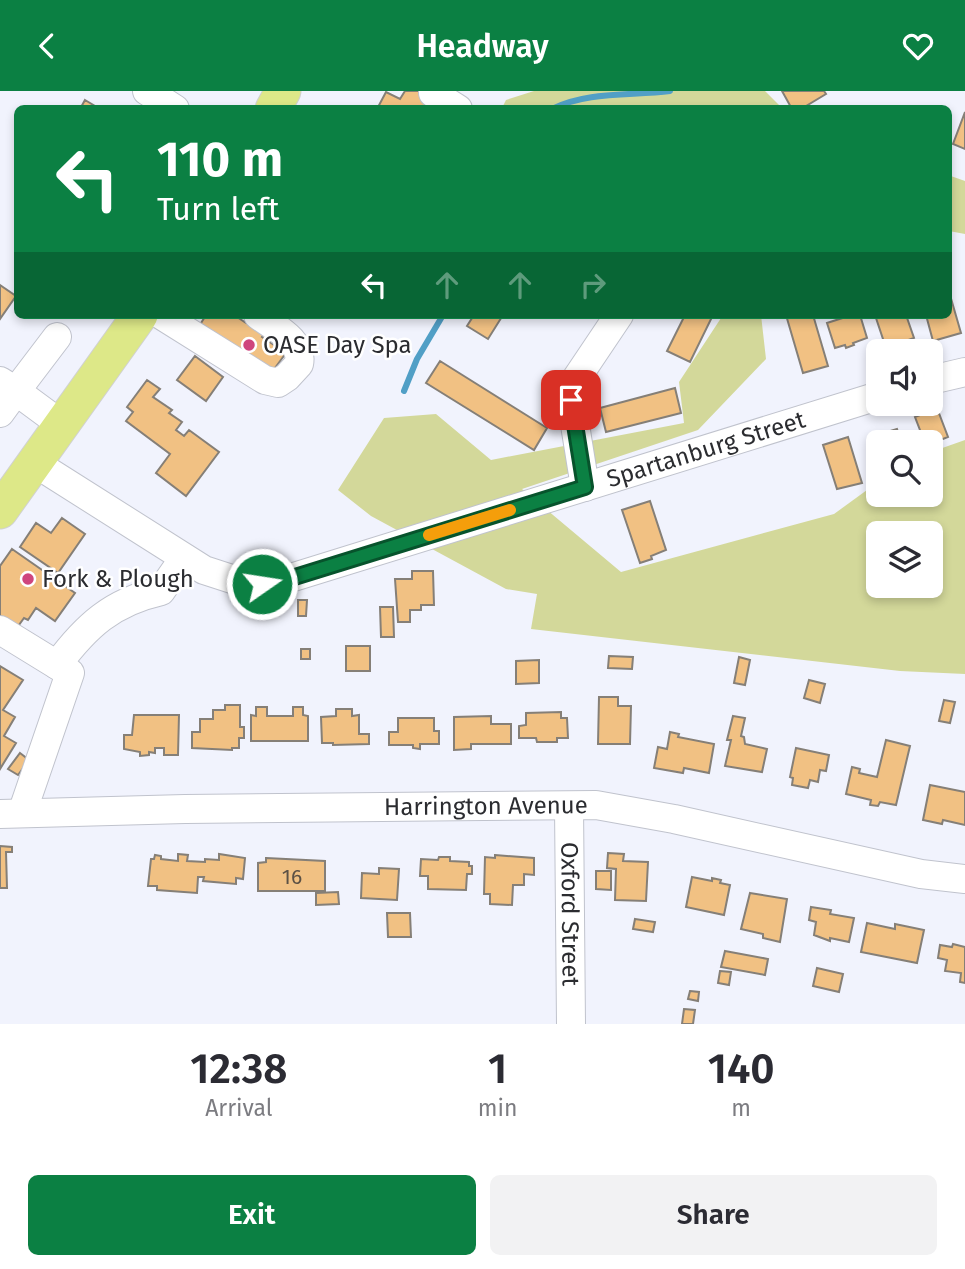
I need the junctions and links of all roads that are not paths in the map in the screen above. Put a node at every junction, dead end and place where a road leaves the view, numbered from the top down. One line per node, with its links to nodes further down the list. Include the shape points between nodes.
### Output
1 (147, 91): 3 (street)
2 (433, 93): 4 (street)
3 (169, 105)
4 (452, 105)
5 (137, 319): 14 (main road)
6 (167, 319): 7 (street, via 265,380 278,383 299,364 299,352)
7 (263, 319)
8 (616, 319): 16 (street, via 576,379 571,400)
9 (57, 337): 12 (street)
10 (965, 372): 11 (street)
11 (943, 377)
12 (5, 395): 14 (street)
13 (866, 400): 16 (street, Spartanburg Street)
14 (62, 425): 15 (main road)
15 (35, 463): 17 (main road); 18 (street, Spartanburg Street)
16 (585, 487): 18 (street, Spartanburg Street, via 285,580 241,582 220,577)
17 (0, 511)
18 (184, 558): 20 (street, via 161,591 137,596 108,613 79,635)
19 (0, 630): 20 (street)
20 (57, 665): 22 (street, via 70,673)
21 (569, 806): 22 (street, Harrington Avenue); 23 (street, Harrington Avenue, via 596,805 674,819 920,874); 24 (street, Oxford Street)
22 (11, 814)
23 (965, 879)
24 (571, 1024)

